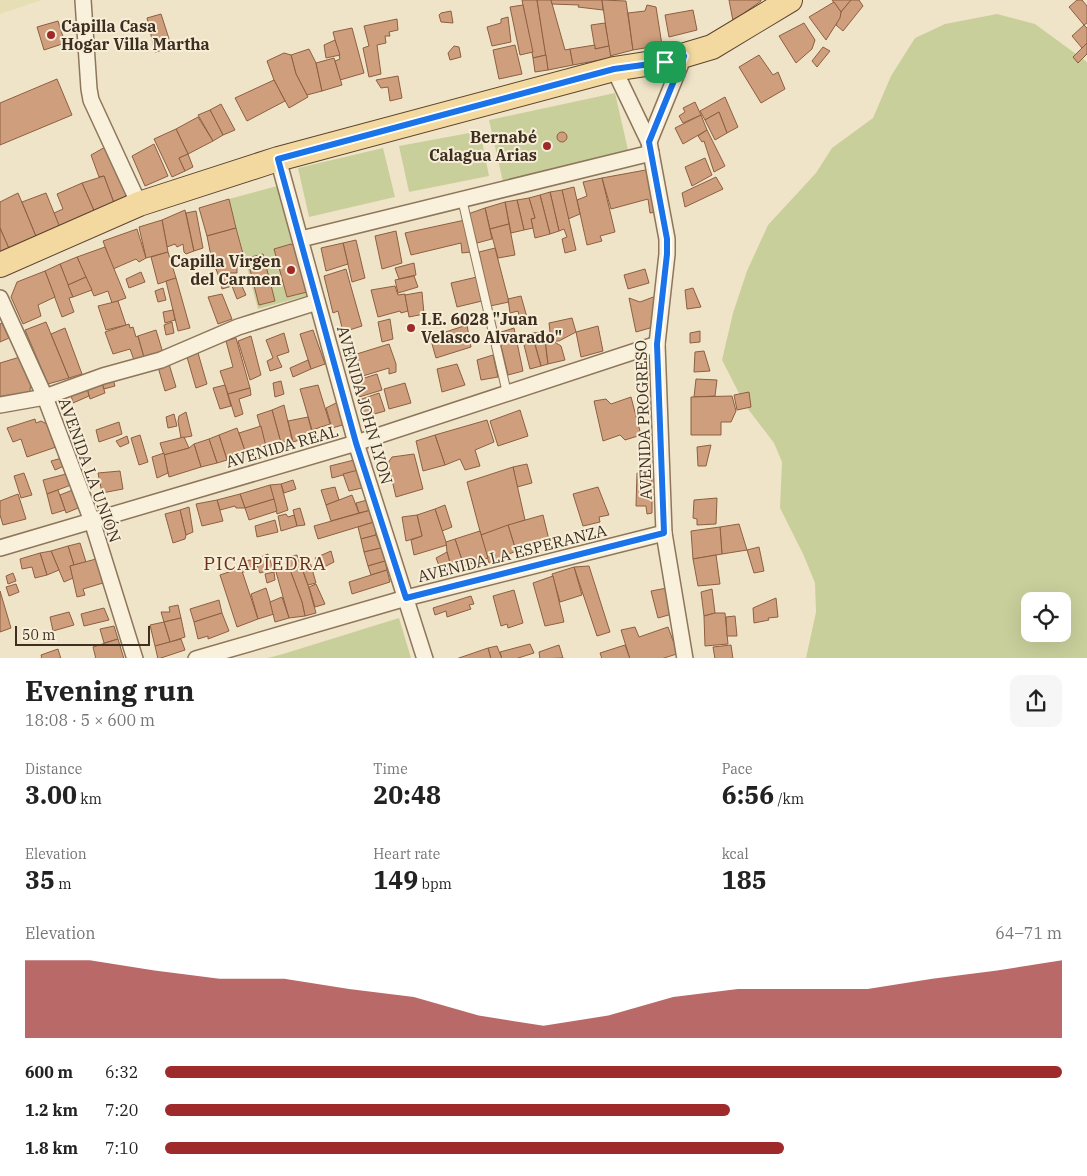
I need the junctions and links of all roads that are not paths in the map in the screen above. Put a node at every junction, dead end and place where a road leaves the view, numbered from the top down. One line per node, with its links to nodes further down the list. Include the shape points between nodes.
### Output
1 (83, 0): 8 (street, via 91,100)
2 (790, 0): 3 (main road, via 712,47)
3 (684, 56): 4 (main road); 5 (street)
4 (614, 69): 5 (street, AVENIDA PROGRESO); 6 (main road)
5 (650, 147): 7 (street); 13 (street, AVENIDA PROGRESO, via 667,239)
6 (278, 159): 8 (main road); 9 (street, AVENIDA JOHN LYON)
7 (462, 199): 9 (street); 14 (lane)
8 (140, 204): 10 (main road)
9 (301, 239): 12 (street, AVENIDA JOHN LYON)
10 (0, 265)
11 (0, 298): 15 (street, AVENIDA LA UNIÓN)
12 (317, 302): 15 (street, via 238,327 161,360 102,376); 17 (street, AVENIDA JOHN LYON)
13 (657, 344): 14 (street, AVENIDA REAL); 19 (street, AVENIDA PROGRESO)
14 (507, 393): 17 (street, AVENIDA REAL)
15 (45, 397): 16 (street); 18 (street, AVENIDA LA UNIÓN)
16 (0, 405)
17 (356, 443): 18 (street, AVENIDA REAL); 21 (street, AVENIDA JOHN LYON)
18 (92, 521): 20 (street, AVENIDA REAL); 22 (street, AVENIDA LA UNIÓN)
19 (664, 533): 21 (street, AVENIDA LA ESPERANZA); 25 (street, AVENIDA PROGRESO)
20 (0, 548)
21 (406, 598): 23 (street, AVENIDA LA ESPERANZA); 24 (street, AVENIDA JOHN LYON)
22 (135, 658)
23 (196, 658)
24 (425, 658)
25 (686, 658)

